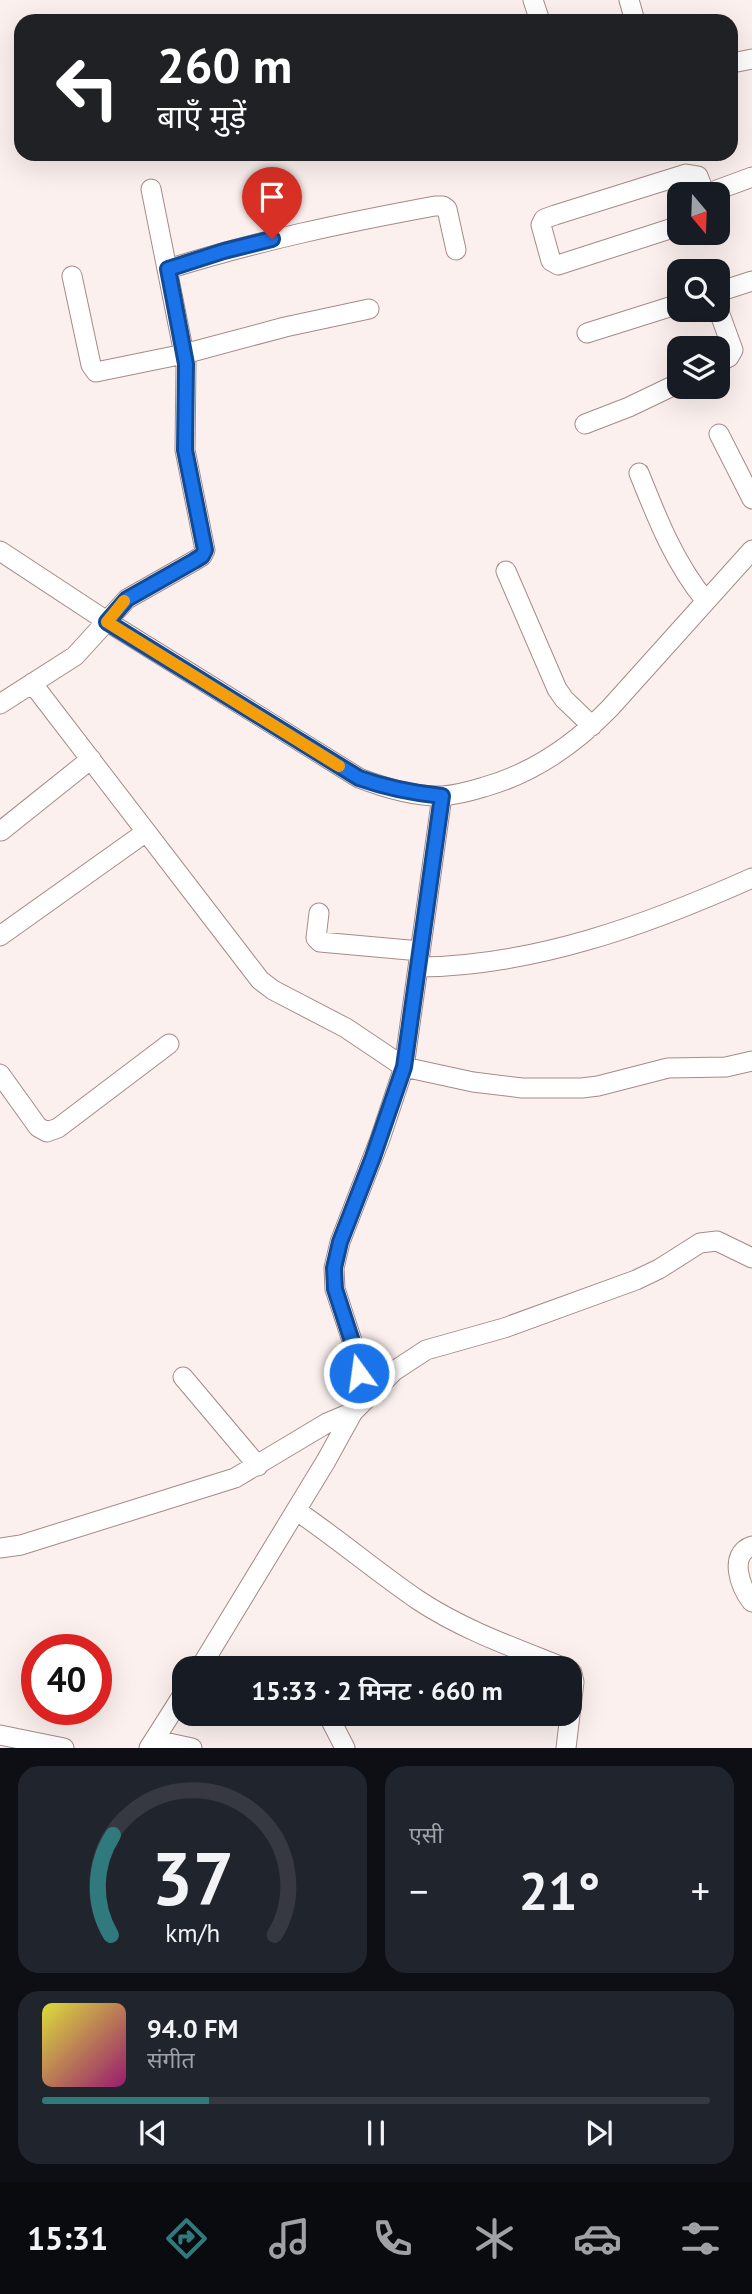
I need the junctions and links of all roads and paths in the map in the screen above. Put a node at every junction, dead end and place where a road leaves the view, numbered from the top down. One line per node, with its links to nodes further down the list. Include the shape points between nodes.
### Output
1 (752, 177): 3 (street)
2 (700, 182): 5 (street, via 698,176 686,174 555,215 541,225 554,265)
3 (730, 185)
4 (151, 189): 7 (street)
5 (667, 230)
6 (456, 250): 7 (street, via 447,209 435,206 321,227)
7 (168, 269): 14 (street)
8 (72, 276): 14 (street, via 93,370)
9 (752, 281): 10 (street)
10 (730, 288)
11 (667, 308): 13 (street)
12 (369, 309): 14 (street)
13 (587, 333)
14 (184, 355): 24 (street, via 187,396 183,436 205,550 127,599)
15 (667, 389): 16 (street)
16 (585, 425)
17 (719, 434): 19 (street)
18 (639, 473): 23 (street, via 663,533)
19 (752, 499)
20 (0, 551): 24 (street)
21 (750, 557): 23 (street)
22 (506, 571): 27 (street, via 557,689)
23 (699, 592): 27 (street)
24 (113, 615): 25 (street, via 75,656); 29 (street, via 359,778 411,793)
25 (32, 683): 26 (street); 28 (street)
26 (0, 704)
27 (583, 718): 29 (street, via 557,754 531,769 503,782)
28 (91, 759): 30 (street); 31 (street)
29 (442, 796): 35 (street)
30 (1, 831)
31 (146, 832): 34 (street); 38 (street, via 264,984 346,1028)
32 (752, 878): 35 (street, via 667,914 540,953 453,967)
33 (318, 913): 35 (street, via 316,938 320,942)
34 (1, 934)
35 (419, 959): 38 (street)
36 (169, 1044): 39 (street, via 47,1132 38,1127)
37 (752, 1061): 38 (street, via 726,1068 668,1068 598,1086 568,1088 501,1086)
38 (404, 1067): 42 (street, via 334,1268 335,1289 359,1363)
39 (0, 1074)
40 (752, 1258): 42 (street, via 717,1241 700,1243 636,1280 504,1328 426,1350 394,1371)
41 (183, 1377): 43 (street)
42 (353, 1412): 43 (street); 44 (street)
43 (258, 1466): 46 (street, via 211,1487)
44 (296, 1511): 48 (street); 49 (street, via 438,1612)
45 (752, 1546): 47 (street, via 743,1549 737,1561 743,1588)
46 (0, 1548)
47 (752, 1602)
48 (207, 1656)
49 (535, 1656)
50 (172, 1712): 54 (street)
51 (334, 1726): 57 (street)
52 (569, 1726): 58 (street)
53 (0, 1735): 55 (street)
54 (152, 1744): 56 (street)
55 (64, 1748)
56 (192, 1748)
57 (345, 1748)
58 (566, 1748)

